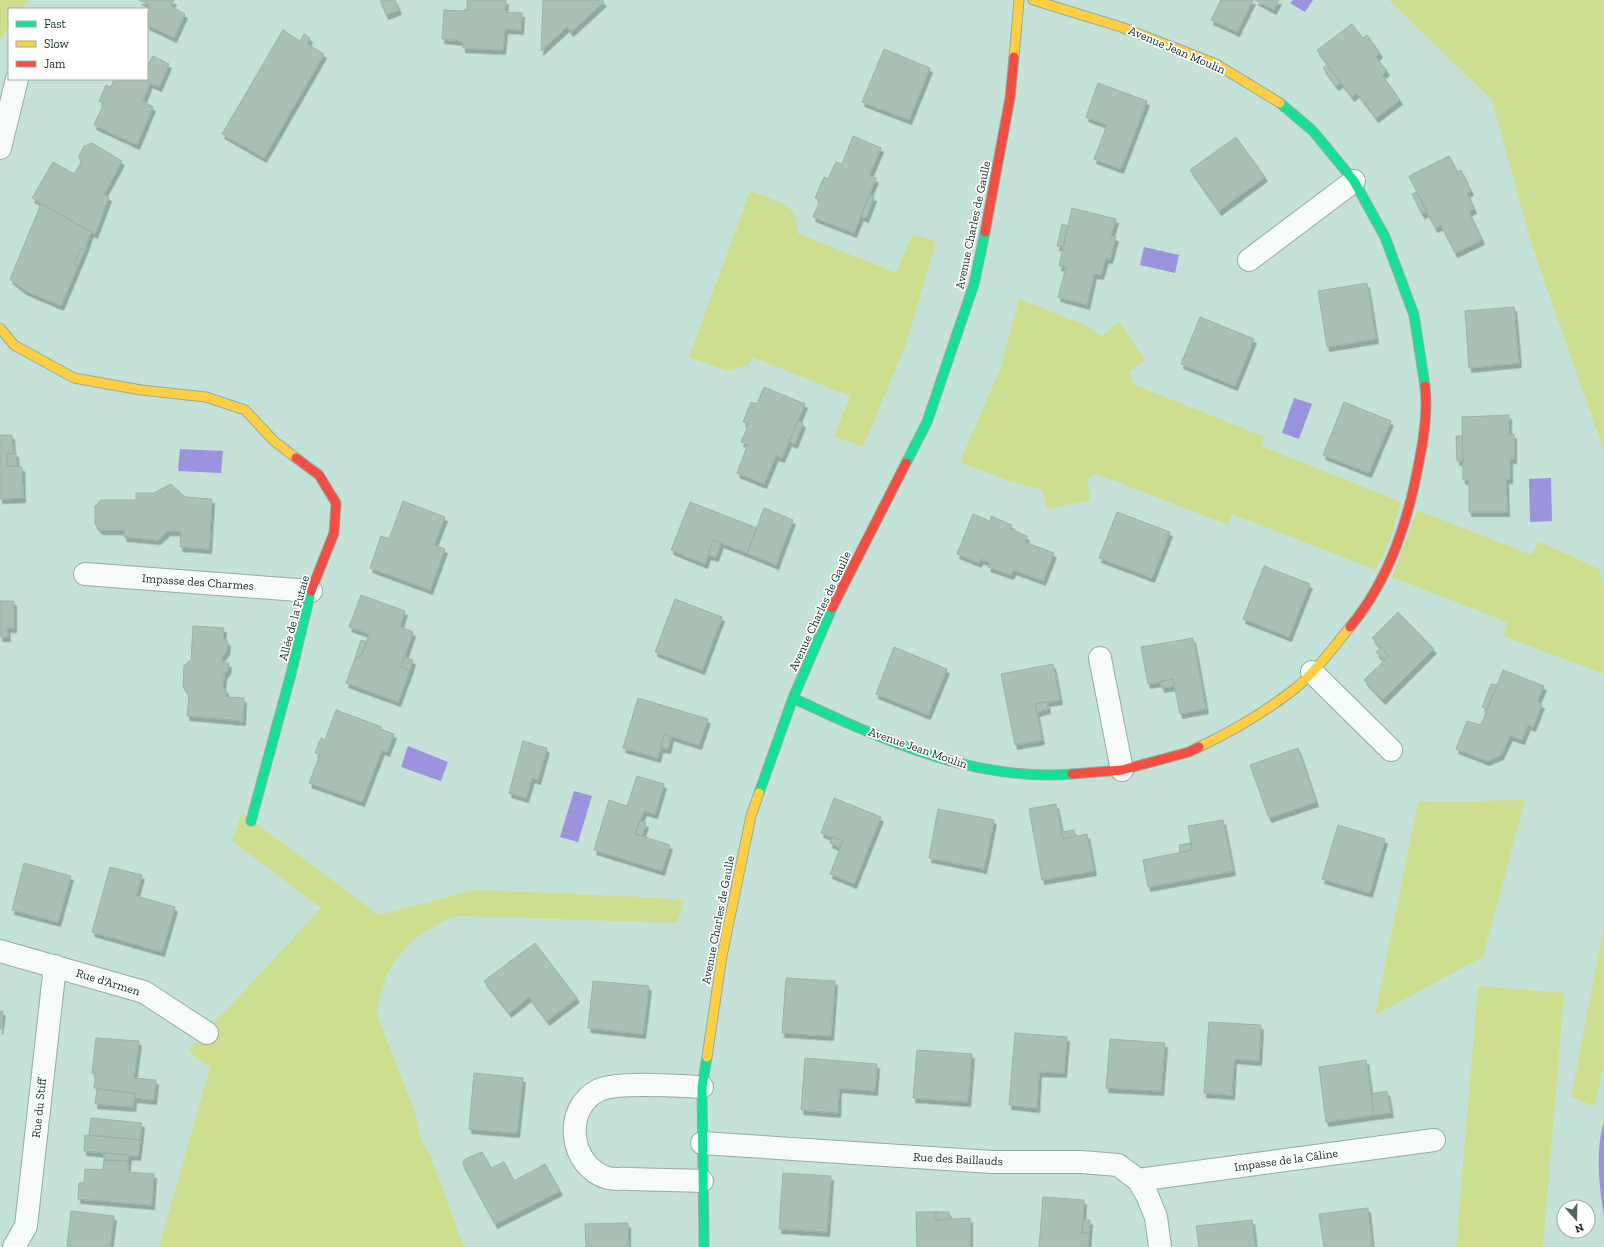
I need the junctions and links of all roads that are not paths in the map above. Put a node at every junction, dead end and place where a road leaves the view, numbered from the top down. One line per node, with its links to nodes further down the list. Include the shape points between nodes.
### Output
1 (1019, 0): 12 (street, Avenue Charles de Gaulle, via 1010,98 992,202 974,284 927,422 836,599)
2 (1033, 0): 5 (street, Avenue Jean Moulin, via 1128,29 1216,64 1275,98 1313,131)
3 (17, 80): 4 (street)
4 (0, 148)
5 (1354, 182): 6 (street); 11 (street, Avenue Jean Moulin, via 1385,237 1414,315 1426,394 1424,438 1413,495 1399,542 1381,582 1354,622)
6 (1249, 260)
7 (0, 328): 9 (street, Allée de la Futaie, via 14,345 74,378 142,390 206,397 245,410 274,441 319,475 336,503 334,533)
8 (85, 574): 9 (street, Impasse des Charmes)
9 (311, 591): 15 (street, Allée de la Futaie)
10 (1100, 658): 14 (street)
11 (1312, 672): 13 (street); 14 (street, Avenue Jean Moulin, via 1292,691 1224,735 1189,752)
12 (793, 698): 14 (street, Avenue Jean Moulin, via 842,722 925,753 967,765 1010,774 1053,775); 19 (street, Avenue Charles de Gaulle, via 751,816 722,956)
13 (1391, 750)
14 (1122, 770)
15 (251, 821)
16 (0, 951): 17 (street, Rue d'Armen)
17 (55, 966): 18 (street, Rue d'Armen, via 144,992); 24 (street, Rue du Stiff, via 26,1226)
18 (207, 1032)
19 (702, 1087): 21 (street, Avenue Charles de Gaulle); 23 (street, via 634,1085 599,1090 586,1100 577,1112 574,1127 576,1149 589,1167 608,1178)
20 (1434, 1140): 22 (street, Impasse de la Câline)
21 (702, 1143): 22 (street, Rue des Baillauds, via 992,1162 1081,1162 1118,1165); 23 (street, Avenue Charles de Gaulle)
22 (1138, 1180): 26 (street, Rue des Baillauds, via 1156,1217)
23 (702, 1181): 25 (street, Avenue Charles de Gaulle)
24 (14, 1247)
25 (704, 1247)
26 (1160, 1247)

